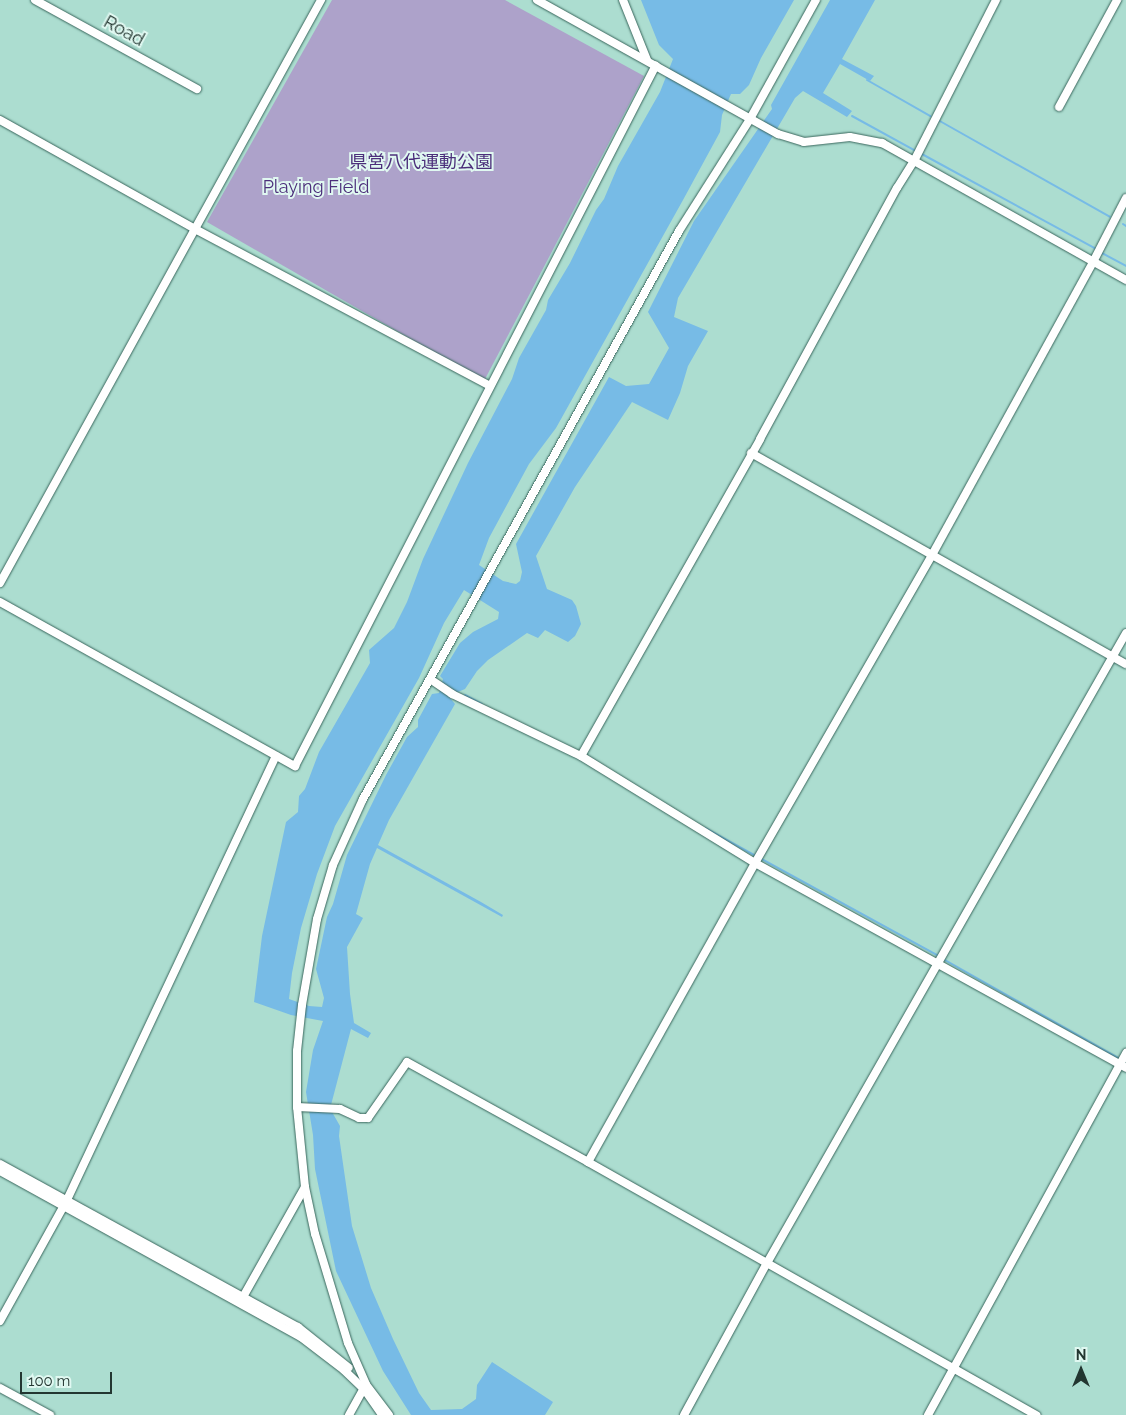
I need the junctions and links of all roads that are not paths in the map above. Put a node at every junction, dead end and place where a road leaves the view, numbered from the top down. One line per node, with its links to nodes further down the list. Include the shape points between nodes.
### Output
1 (35, 0): 10 (street, Road)
2 (322, 0): 16 (street)
3 (538, 0): 8 (street)
4 (623, 0): 8 (street)
5 (816, 0): 12 (street)
6 (996, 0): 14 (street)
7 (1117, 0): 11 (street)
8 (647, 60): 9 (street)
9 (656, 65): 12 (street); 19 (street)
10 (197, 88)
11 (1059, 107)
12 (750, 119): 14 (street, via 778,134 804,142 850,137 868,139); 27 (street, via 679,231)
13 (0, 120): 16 (street)
14 (914, 161): 17 (street); 20 (street)
15 (1126, 198): 17 (street)
16 (195, 228): 19 (street); 22 (street)
17 (1093, 262): 18 (street); 21 (street)
18 (1126, 280)
19 (489, 385): 28 (street, via 295,766)
20 (752, 453): 21 (street); 29 (street)
21 (932, 554): 25 (street); 30 (street)
22 (0, 583)
23 (0, 602): 28 (street)
24 (1126, 633): 25 (street)
25 (1113, 657): 26 (street); 31 (street)
26 (1126, 664)
27 (430, 679): 29 (street, via 439,688); 34 (street, via 363,799 333,865 312,941 300,1018)
28 (276, 756): 39 (street)
29 (581, 756): 30 (street)
30 (757, 859): 31 (street); 35 (street)
31 (937, 965): 33 (street); 40 (street)
32 (1126, 1053): 33 (street)
33 (1123, 1066): 43 (street)
34 (297, 1107): 35 (street, via 334,1108 359,1118 368,1118 407,1062); 38 (street)
35 (588, 1162): 40 (street)
36 (0, 1164): 39 (street)
37 (0, 1171): 39 (street)
38 (305, 1187): 41 (street); 44 (street, via 315,1234)
39 (65, 1204): 41 (street); 42 (street); 44 (street, via 301,1337)
40 (767, 1262): 43 (street); 50 (street)
41 (243, 1297): 44 (street, via 298,1327 332,1352)
42 (0, 1321)
43 (954, 1369): 51 (street); 52 (street)
44 (365, 1387): 47 (street); 48 (street); 49 (street)
45 (0, 1388): 46 (street)
46 (50, 1415)
47 (348, 1415)
48 (382, 1415)
49 (389, 1415)
50 (684, 1415)
51 (928, 1415)
52 (1036, 1415)

